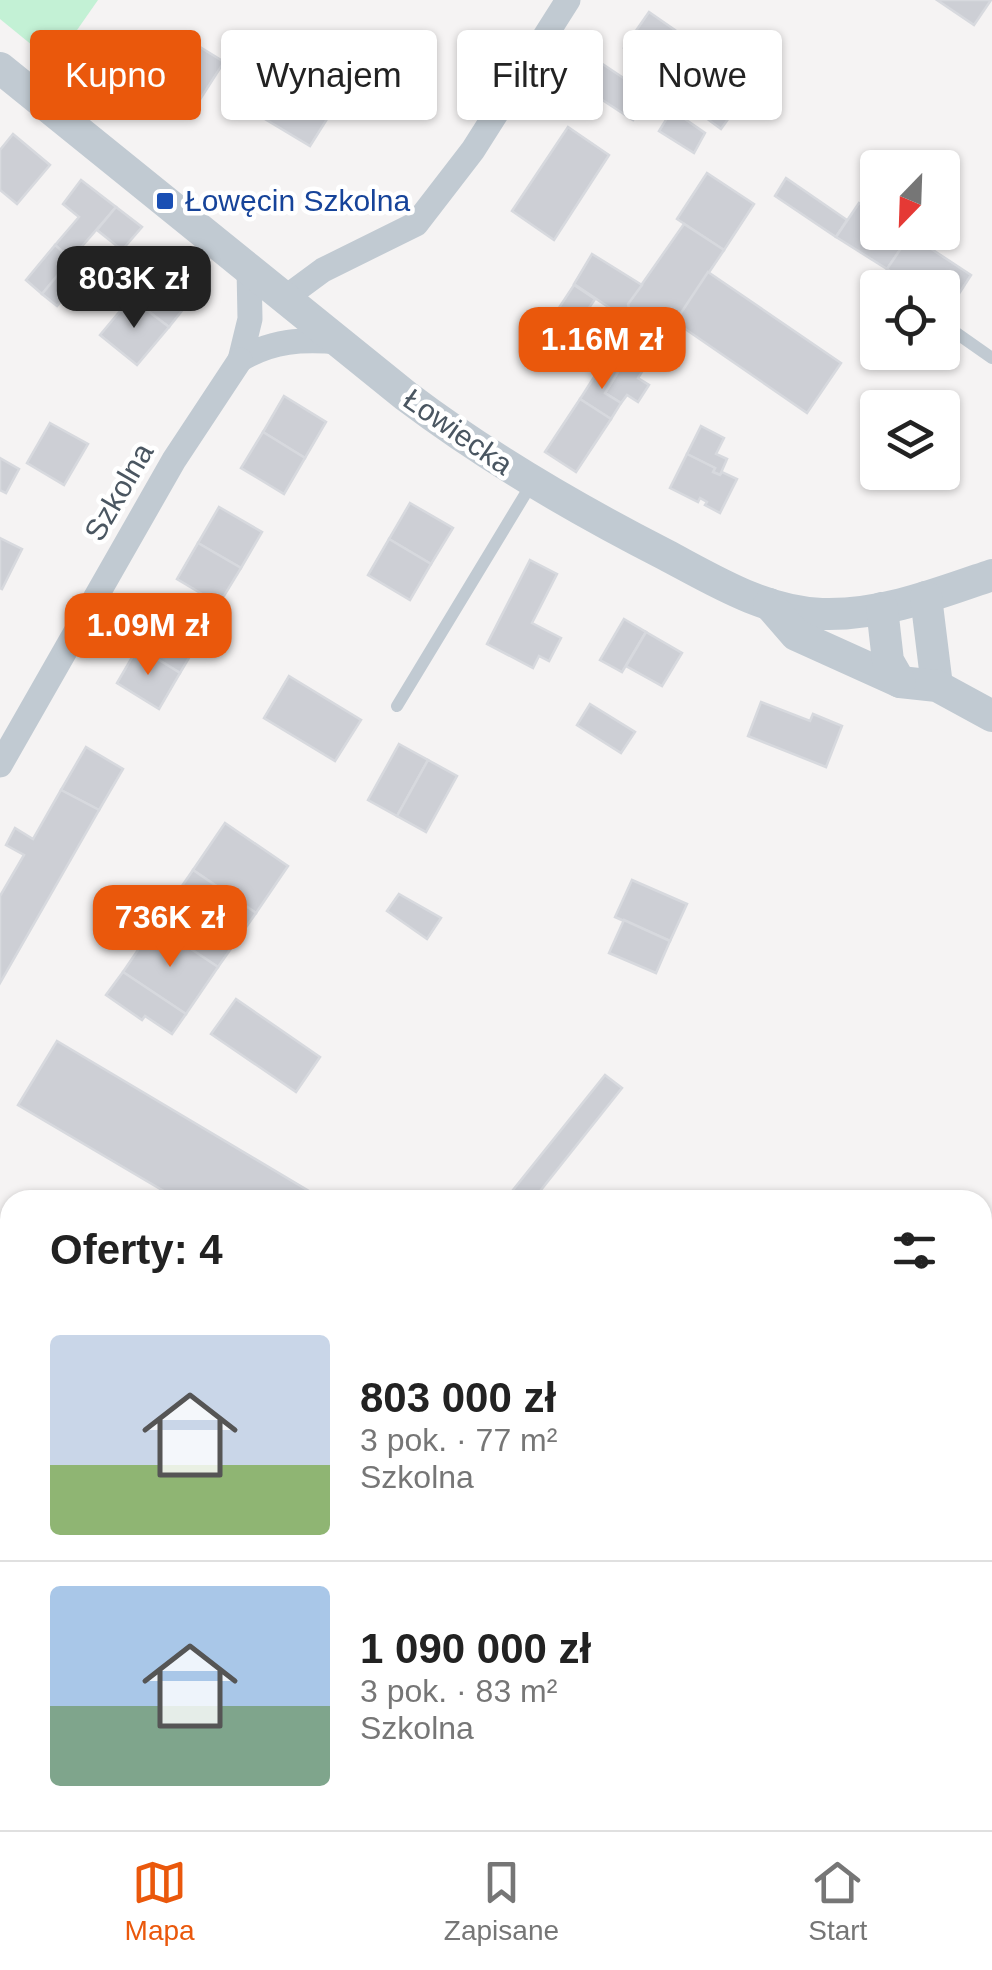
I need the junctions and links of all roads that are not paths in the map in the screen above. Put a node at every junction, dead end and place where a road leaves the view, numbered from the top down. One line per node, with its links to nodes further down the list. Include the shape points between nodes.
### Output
1 (568, 0): 4 (street, via 473,150 416,224 323,270)
2 (0, 68): 3 (street, Łowiecka)
3 (249, 268): 4 (street, Łowiecka); 8 (street, Szkolna, via 250,319)
4 (285, 298): 6 (street, Łowiecka)
5 (960, 336): 7 (lane)
6 (340, 342): 8 (street, via 278,343); 9 (street, Łowiecka)
7 (992, 358)
8 (240, 360): 18 (street, Szkolna, via 174,460)
9 (532, 483): 12 (street, Łowiecka); 16 (lane)
10 (992, 575): 11 (street, Łowiecka)
11 (926, 597): 13 (street, Łowiecka); 15 (street)
12 (768, 604): 13 (street, Łowiecka, via 822,614); 14 (street, via 796,635)
13 (882, 608): 14 (street, via 888,660)
14 (900, 682): 15 (street)
15 (937, 686): 17 (street)
16 (397, 706)
17 (992, 716)
18 (0, 766)

